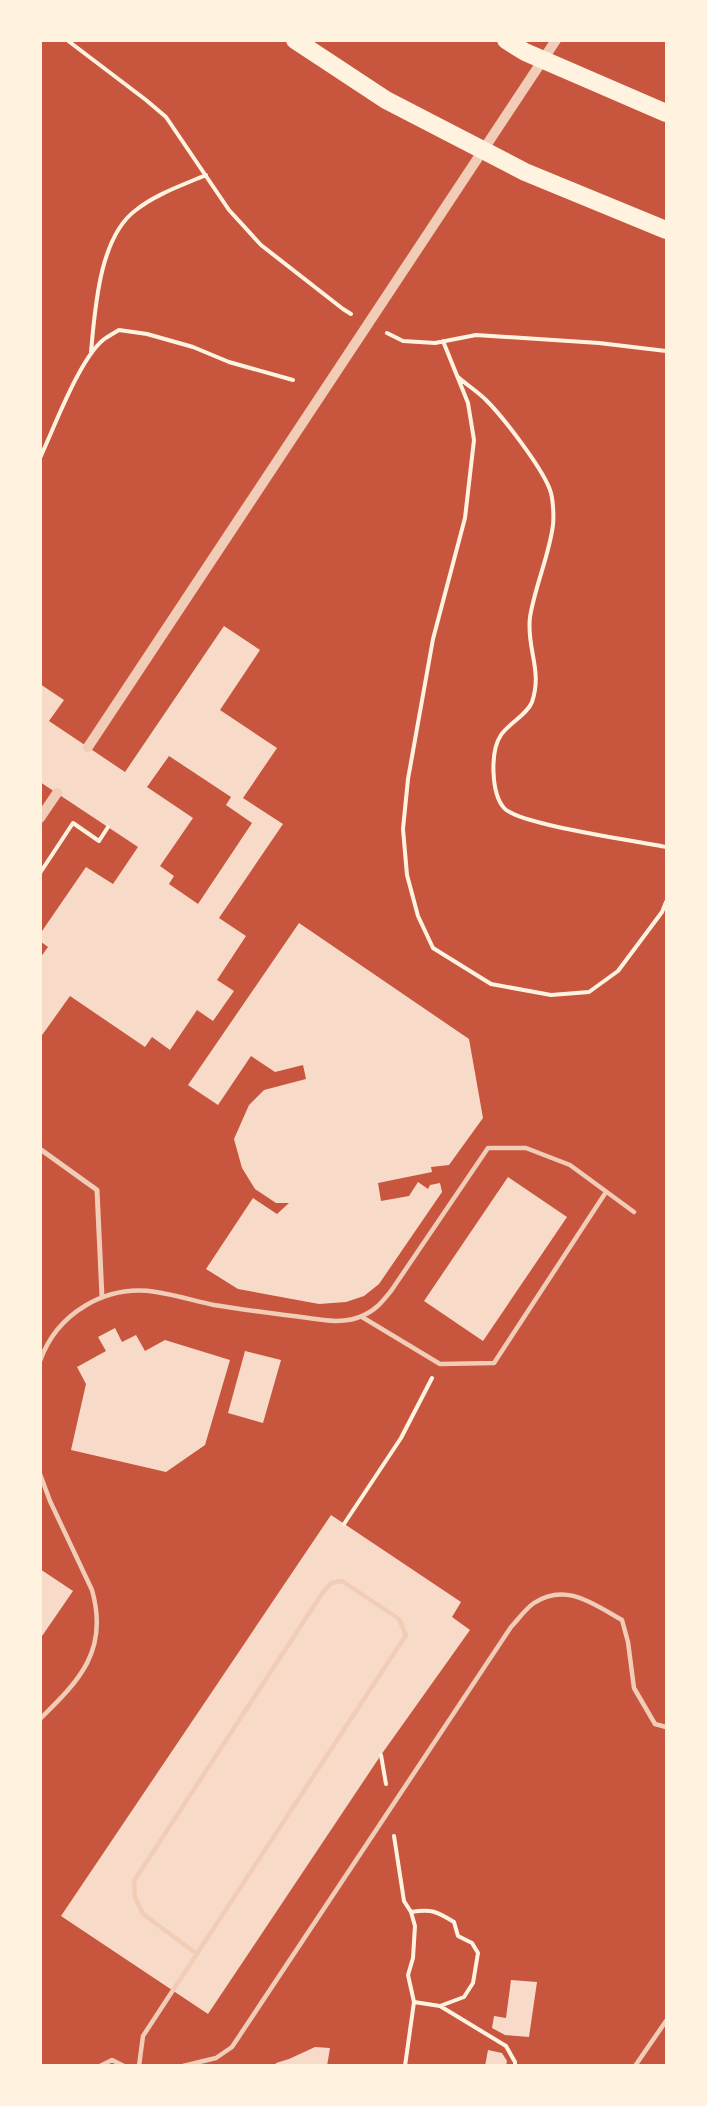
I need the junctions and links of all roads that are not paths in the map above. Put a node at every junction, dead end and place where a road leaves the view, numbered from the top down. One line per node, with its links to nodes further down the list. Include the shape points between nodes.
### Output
1 (295, 40): 5 (highway, via 386,100 525,172)
2 (506, 40): 4 (highway, via 525,52)
3 (556, 40): 6 (street)
4 (666, 113)
5 (666, 230)
6 (88, 747)
7 (57, 793): 8 (street)
8 (40, 819)
9 (40, 1149): 12 (street, via 97,1190)
10 (606, 1192): 11 (lane); 13 (lane, via 570,1165 539,1152 488,1148 391,1291 377,1308); 13 (lane, via 494,1363 440,1364)
11 (634, 1212)
12 (102, 1297): 13 (lane, via 130,1291 155,1292 245,1310 326,1320); 14 (lane, via 84,1304 56,1330)
13 (362, 1317)
14 (40, 1361)
15 (40, 1474): 16 (lane, via 92,1590 98,1620 89,1660 73,1687)
16 (40, 1719)
17 (666, 1727): 23 (lane, via 655,1724 634,1688 622,1620 578,1595 554,1595 533,1603 511,1627 232,2047 216,2058)
18 (197, 1954): 18 (lane, via 406,1635 399,1619 342,1581 331,1582 321,1595 134,1881 135,1897 143,1914); 22 (lane, via 143,2036)
19 (666, 2021): 24 (lane)
20 (100, 2066): 21 (lane, via 112,2060)
21 (124, 2066)
22 (139, 2066)
23 (183, 2066)
24 (635, 2066)

